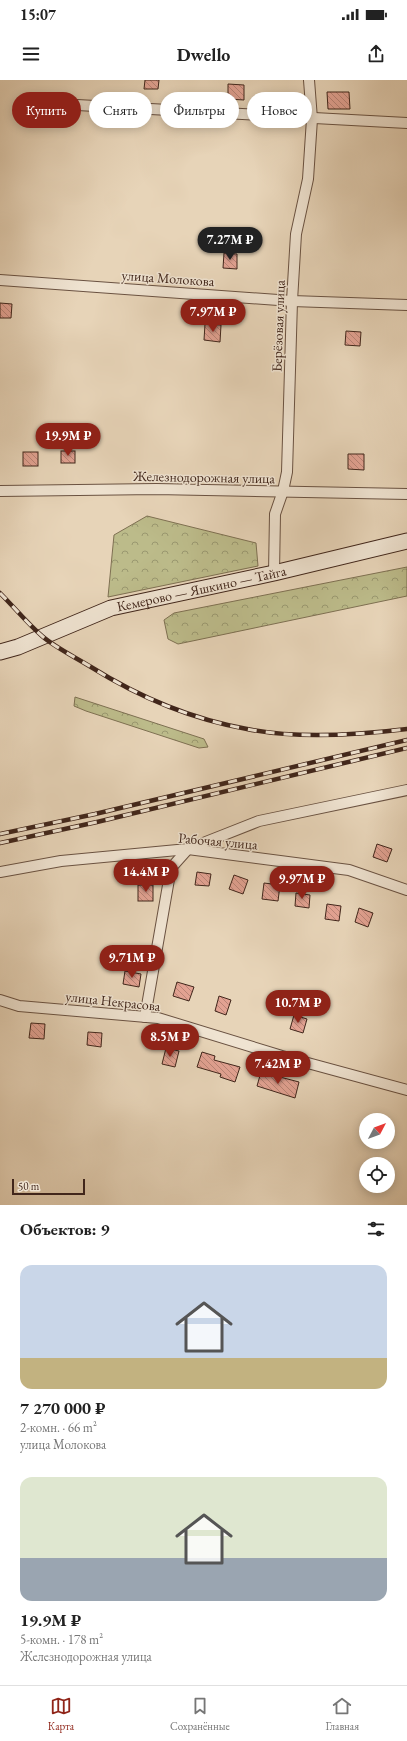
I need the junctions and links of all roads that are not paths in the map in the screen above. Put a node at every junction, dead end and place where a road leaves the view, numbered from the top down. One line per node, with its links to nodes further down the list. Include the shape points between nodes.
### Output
1 (309, 80): 2 (street, Берёзовая улица)
2 (310, 92)
3 (81, 105): 4 (street)
4 (247, 115)
5 (312, 119): 6 (street)
6 (407, 123)
7 (311, 128): 9 (street, Берёзовая улица, via 308,179 296,234)
8 (0, 280): 9 (street, улица Молокова)
9 (292, 301): 10 (street, улица Молокова); 12 (street, Берёзовая улица, via 287,472)
10 (407, 305)
11 (0, 491): 12 (street, Железнодорожная улица)
12 (284, 491): 13 (street, Железнодорожная улица); 15 (street, Берёзовая улица, via 275,514)
13 (407, 494)
14 (407, 541): 15 (main road, Кемерово — Яшкино — Тайга)
15 (274, 573): 16 (main road, Кемерово — Яшкино — Тайга, via 112,608)
16 (0, 652)
17 (407, 790): 18 (street, via 259,821)
18 (188, 849): 19 (street, Рабочая улица, via 61,861); 20 (street, Рабочая улица, via 349,870); 22 (street, via 171,868)
19 (0, 872)
20 (407, 890)
21 (0, 1000): 22 (street, улица Некрасова, via 19,1006)
22 (145, 1017): 23 (street, улица Некрасова, via 158,1018 282,1056)
23 (407, 1090)

